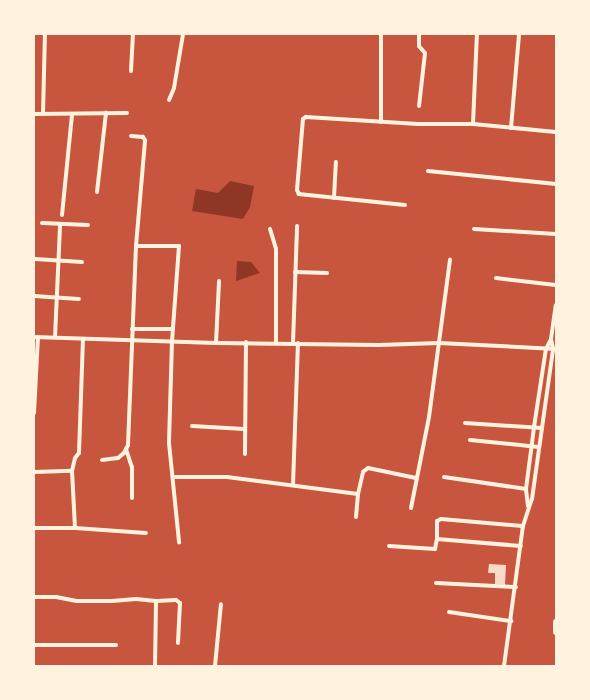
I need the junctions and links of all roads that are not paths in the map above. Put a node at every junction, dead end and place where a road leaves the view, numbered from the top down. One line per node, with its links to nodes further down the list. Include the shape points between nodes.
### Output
1 (45, 34): 14 (street)
2 (133, 34): 8 (street)
3 (183, 34): 9 (street, via 174,88)
4 (381, 34): 16 (street)
5 (419, 34): 10 (street, via 419,46 425,53)
6 (477, 34): 17 (street)
7 (519, 34): 18 (street)
8 (132, 71)
9 (169, 100)
10 (419, 106)
11 (106, 113): 12 (street); 15 (street); 24 (street)
12 (127, 113)
13 (34, 114): 14 (street)
14 (43, 114): 15 (street)
15 (72, 115): 27 (street)
16 (381, 122): 17 (street); 25 (street, via 306,117 303,119 297,190 302,195)
17 (473, 124): 18 (street)
18 (511, 128): 19 (street)
19 (556, 132)
20 (131, 136): 35 (street, via 143,137 145,140)
21 (336, 162): 25 (street)
22 (428, 171): 23 (street)
23 (556, 184)
24 (97, 192)
25 (334, 198): 26 (street)
26 (405, 205)
27 (62, 216)
28 (42, 223): 29 (street)
29 (60, 225): 30 (street); 38 (street)
30 (88, 226)
31 (297, 226): 40 (street)
32 (270, 229): 58 (street, via 276,249)
33 (474, 229): 34 (street)
34 (556, 234)
35 (136, 246): 49 (street); 50 (street, via 179,246)
36 (35, 259): 38 (street)
37 (450, 259): 62 (street)
38 (58, 261): 39 (street); 46 (street)
39 (82, 262)
40 (296, 272): 41 (street); 60 (street)
41 (327, 273)
42 (496, 278): 44 (street)
43 (219, 280): 59 (street)
44 (556, 285)
45 (34, 296): 46 (street)
46 (55, 298): 47 (street); 52 (street)
47 (79, 299)
48 (556, 305): 53 (street)
49 (132, 329): 50 (street); 55 (street)
50 (173, 329): 56 (street)
51 (36, 337): 52 (street); 67 (street)
52 (55, 338): 54 (street)
53 (551, 339): 63 (street); 64 (street)
54 (83, 340): 55 (street); 79 (street, via 79,453)
55 (132, 340): 56 (street); 76 (street)
56 (172, 341): 59 (street); 81 (street, via 169,444)
57 (246, 342): 58 (street); 59 (street); 72 (street)
58 (276, 342): 60 (street)
59 (216, 343)
60 (293, 343): 61 (street)
61 (298, 343): 62 (street); 84 (street)
62 (439, 343): 64 (street); 83 (street, via 430,417)
63 (555, 349): 64 (street); 66 (street)
64 (546, 350): 65 (street)
65 (540, 396): 66 (street); 70 (street)
66 (546, 397): 71 (street)
67 (34, 413)
68 (465, 423): 70 (street)
69 (192, 426): 72 (street)
70 (534, 427): 71 (street); 74 (street)
71 (542, 428): 75 (street)
72 (244, 429): 77 (street)
73 (470, 440): 74 (street)
74 (531, 446): 75 (street); 85 (street)
75 (539, 447): 88 (street)
76 (126, 450): 78 (street, via 118,458); 87 (street, via 132,467)
77 (245, 454)
78 (102, 460)
79 (72, 471): 80 (street); 93 (street)
80 (34, 472)
81 (174, 477): 84 (street, via 227,477); 96 (street)
82 (444, 477): 85 (street)
83 (416, 478): 86 (street, via 368,468 362,472); 89 (street)
84 (293, 485): 86 (street)
85 (526, 489): 88 (street)
86 (358, 494): 90 (street)
87 (132, 498)
88 (529, 506): 91 (street)
89 (411, 508)
90 (356, 517)
91 (524, 526): 95 (street, via 441,519 437,521); 98 (street)
92 (34, 528): 93 (street)
93 (75, 528): 94 (street)
94 (146, 533)
95 (437, 539): 97 (street, via 435,549); 98 (street)
96 (179, 542)
97 (389, 546)
98 (521, 546): 100 (street)
99 (436, 584): 100 (street)
100 (516, 587): 105 (street)
101 (34, 597): 102 (street, via 56,597 77,601)
102 (156, 601): 108 (street, via 176,600 180,603); 111 (street)
103 (221, 604): 112 (street)
104 (449, 612): 105 (street)
105 (511, 621): 113 (street)
106 (556, 622): 107 (main road)
107 (556, 632)
108 (178, 642)
109 (34, 645): 110 (street)
110 (116, 645)
111 (155, 666)
112 (215, 666)
113 (504, 666)

